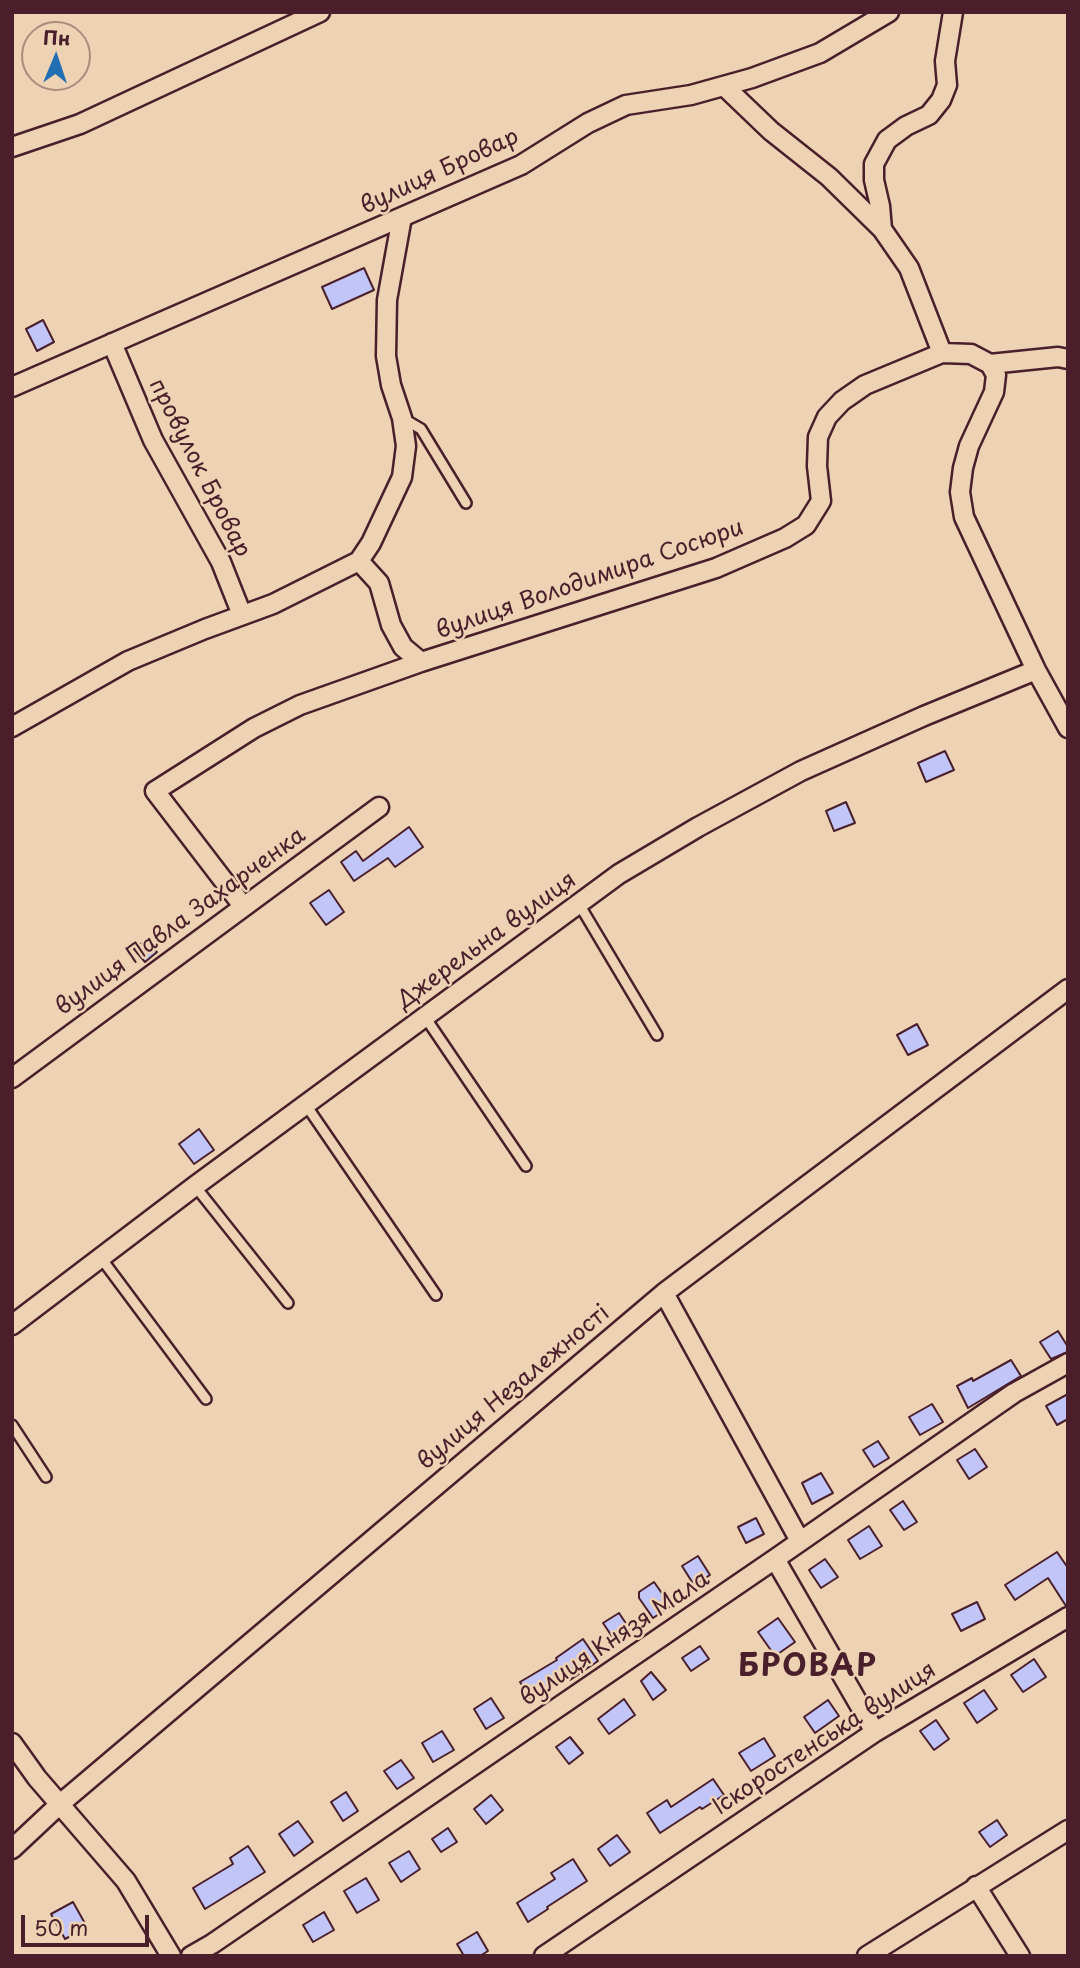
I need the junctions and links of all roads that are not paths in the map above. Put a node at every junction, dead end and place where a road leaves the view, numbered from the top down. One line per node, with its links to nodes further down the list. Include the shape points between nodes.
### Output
1 (320, 12): 5 (street, via 80,124)
2 (889, 12): 4 (street, вулиця Бровар, via 820,53)
3 (953, 12): 7 (street, via 945,61 947,85 941,100 929,115 887,140 874,164)
4 (724, 86): 6 (street, вулиця Бровар, via 626,105 587,123 521,165); 7 (street)
5 (12, 148)
6 (402, 217): 8 (street, вулиця Бровар); 13 (street, via 387,300 386,356)
7 (882, 229): 9 (street, via 909,268)
8 (112, 343): 12 (street, вулиця Бровар); 16 (street, провулок Бровар, via 153,440 221,562)
9 (942, 353): 11 (street, via 971,354); 17 (street, вулиця Володимира Сосюри, via 865,385 827,417 818,437 821,501 806,525 785,538 716,568)
10 (1068, 359): 11 (street)
11 (990, 363): 18 (street, via 996,375 994,392 969,446 960,492 964,517)
12 (12, 387)
13 (402, 418): 14 (lane, via 421,429); 15 (street, via 406,446 402,477)
14 (466, 503)
15 (359, 561): 16 (street); 17 (street, via 379,583 391,625 403,647)
16 (242, 615): 19 (street, via 128,661)
17 (421, 662): 23 (street, вулиця Володимира Сосюри, via 277,716 155,791)
18 (1036, 670): 20 (street); 22 (street, Джерельна вулиця, via 801,771 664,847)
19 (12, 727)
20 (1068, 728)
21 (379, 807): 23 (street, вулиця Павла Захарченка)
22 (579, 904): 25 (street, Джерельна вулиця); 26 (lane)
23 (243, 906): 27 (street, вулиця Павла Захарченка)
24 (1068, 989): 32 (street, вулиця Незалежності)
25 (425, 1017): 28 (street, Джерельна вулиця); 29 (lane)
26 (657, 1035)
27 (12, 1078)
28 (306, 1105): 30 (street, Джерельна вулиця); 33 (lane)
29 (526, 1166)
30 (195, 1186): 31 (street, Джерельна вулиця); 34 (lane)
31 (101, 1258): 35 (street, Джерельна вулиця); 37 (lane)
32 (664, 1293): 40 (street); 45 (street, вулиця Незалежності)
33 (436, 1295)
34 (288, 1303)
35 (12, 1325)
36 (1068, 1363): 40 (street, вулиця Князя Мала, via 1014,1393)
37 (206, 1399)
38 (12, 1424): 39 (lane)
39 (46, 1477)
40 (800, 1541): 41 (street, вулиця Князя Мала)
41 (775, 1559): 43 (street); 50 (street, вулиця Князя Мала)
42 (1068, 1617): 43 (street, Іскоростенська вулиця)
43 (875, 1732): 51 (street, Іскоростенська вулиця)
44 (12, 1743): 45 (street)
45 (60, 1804): 47 (street, вулиця Незалежності); 49 (street, via 126,1881)
46 (1068, 1830): 48 (street)
47 (12, 1849)
48 (976, 1886): 52 (street); 53 (street)
49 (171, 1956)
50 (191, 1956)
51 (544, 1956)
52 (867, 1956)
53 (1020, 1956)

